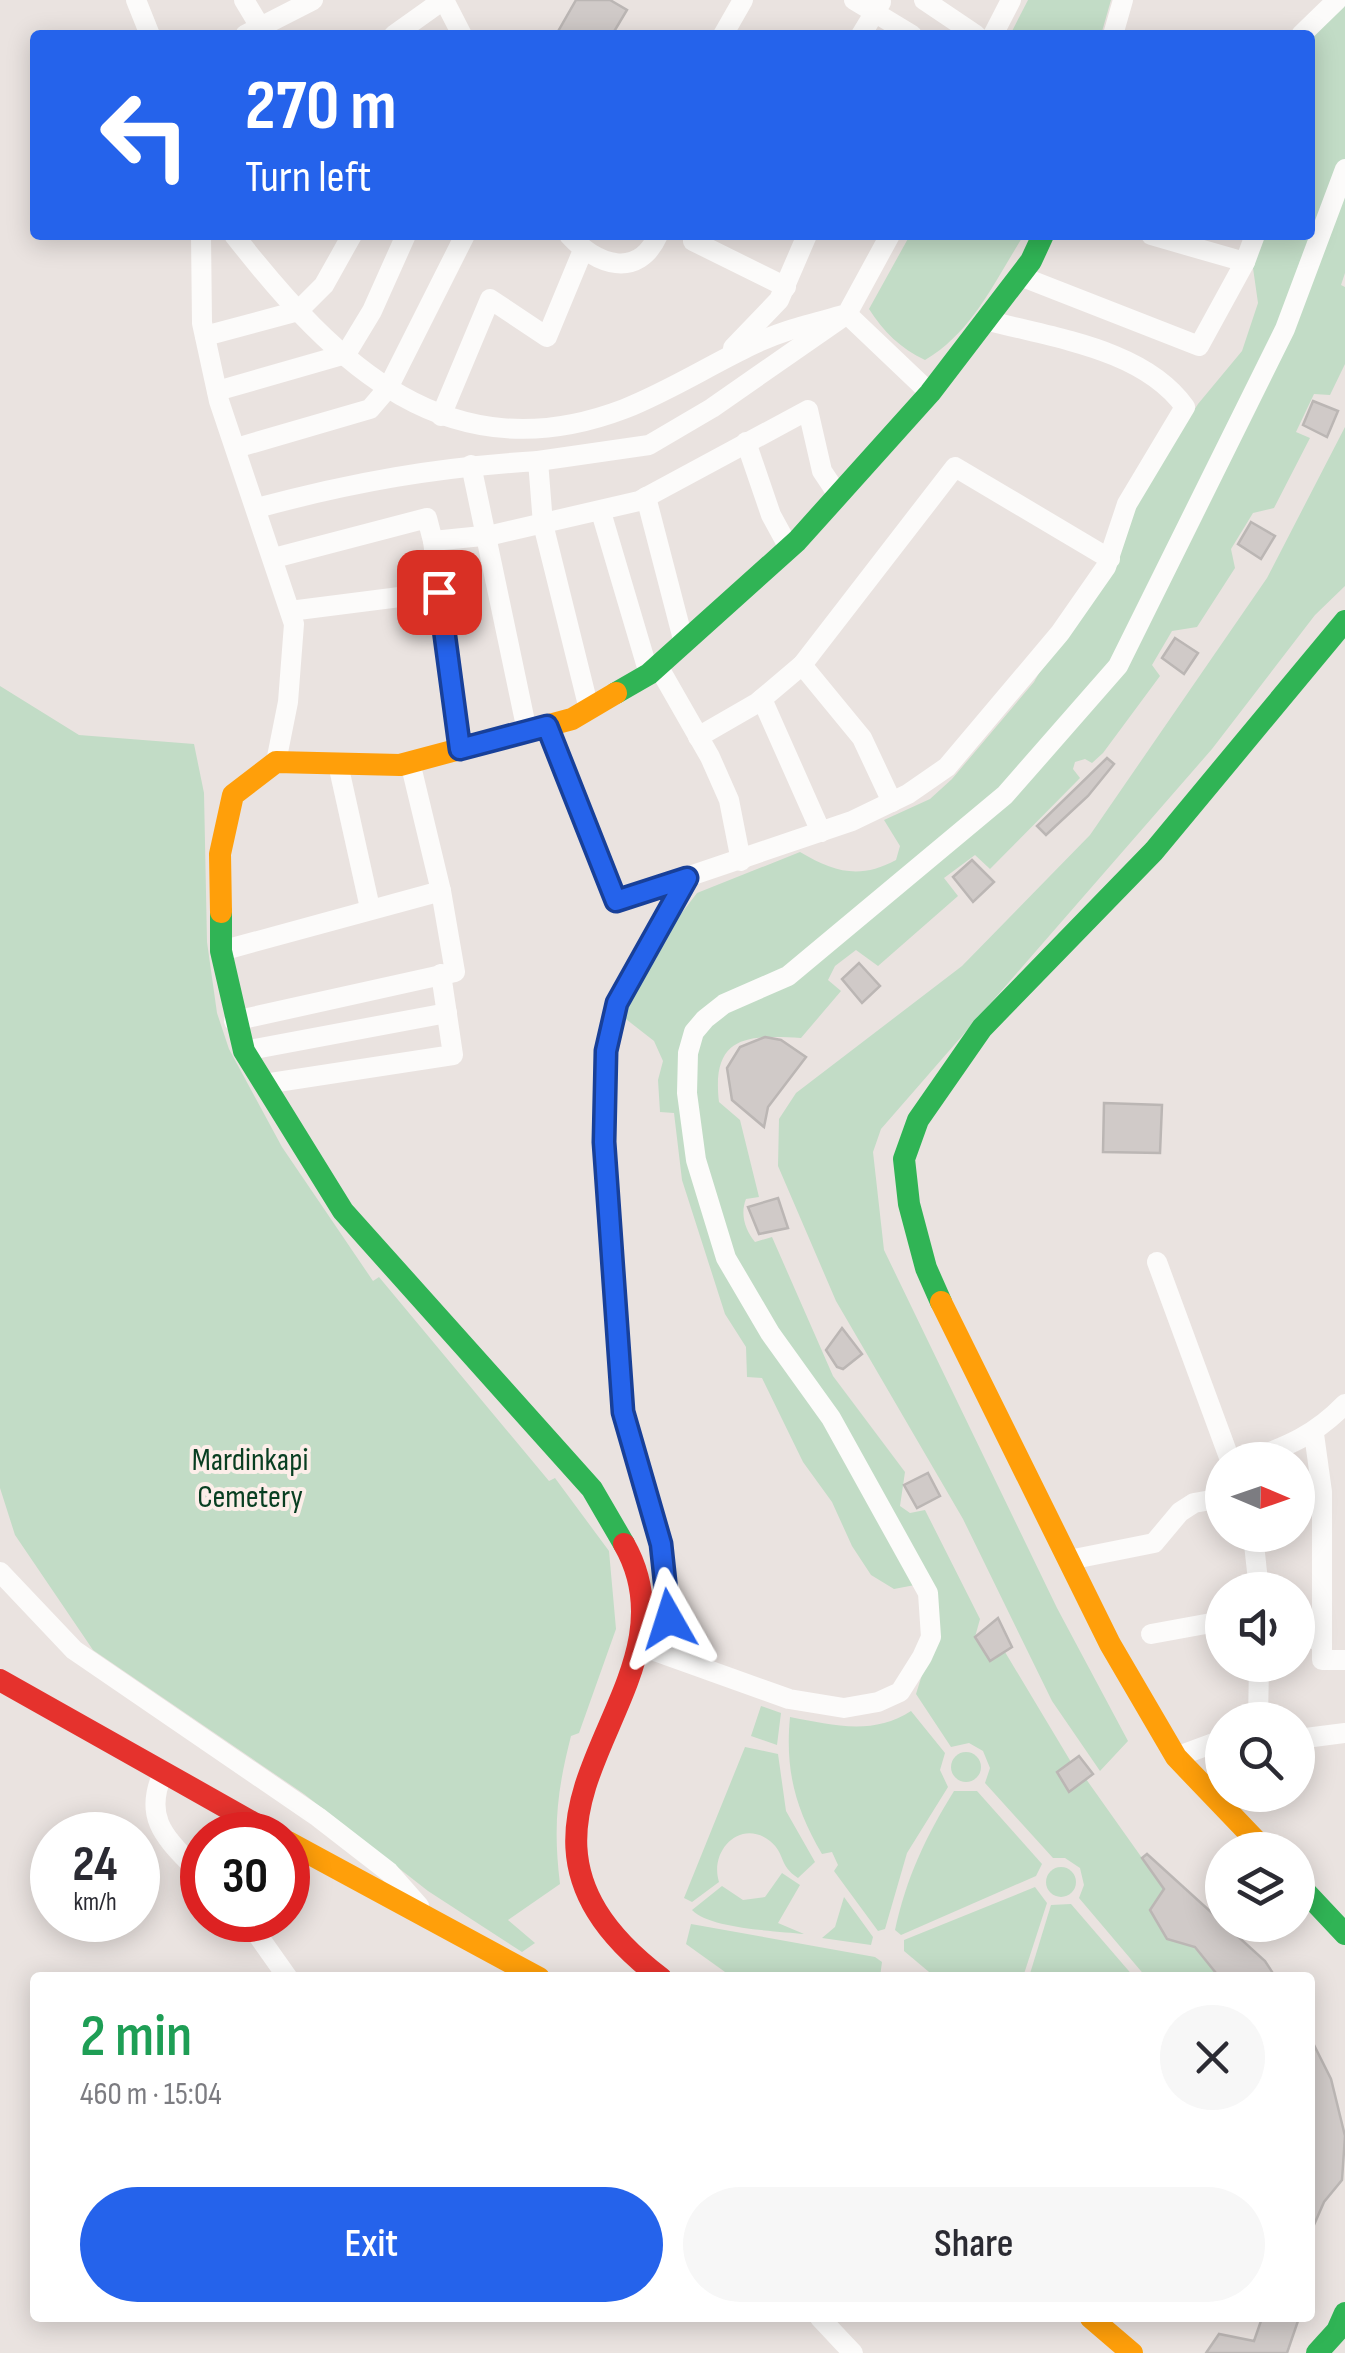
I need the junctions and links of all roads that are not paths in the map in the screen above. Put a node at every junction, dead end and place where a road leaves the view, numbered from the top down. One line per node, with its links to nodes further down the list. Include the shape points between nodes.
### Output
1 (136, 0): 12 (street)
2 (244, 0): 13 (street)
3 (313, 0): 14 (street)
4 (443, 0): 15 (street); 16 (street)
5 (742, 0): 17 (street)
6 (854, 0): 11 (street)
7 (924, 0): 20 (street)
8 (1011, 0): 21 (street)
9 (1124, 0): 22 (street)
10 (1337, 0): 23 (street)
11 (878, 5): 18 (street); 19 (street)
12 (148, 30)
13 (256, 30)
14 (262, 30)
15 (401, 30)
16 (459, 30)
17 (726, 30)
18 (864, 30)
19 (906, 30)
20 (969, 30)
21 (996, 30)
22 (1114, 30)
23 (1306, 30)
24 (1345, 168): 104 (street, via 1285,329 1118,666 1006,795 788,976 724,1004 694,1032 686,1070 696,1160 726,1258 830,1418 928,1593 932,1622 922,1657 900,1692 864,1706 788,1699)
25 (201, 240): 44 (street)
26 (238, 240): 41 (street)
27 (349, 240): 41 (street, via 324,285)
28 (404, 240): 45 (street)
29 (462, 240): 47 (street)
30 (655, 240): 37 (street, via 642,260 623,265 604,262)
31 (692, 240): 40 (street)
32 (805, 240): 40 (street)
33 (887, 240): 42 (street)
34 (1040, 240): 39 (street)
35 (1168, 240): 38 (street)
36 (1253, 240): 38 (street)
37 (576, 243): 50 (street, via 547,337 490,299)
38 (1245, 262): 39 (street, via 1199,346)
39 (1020, 276): 43 (street)
40 (786, 287): 46 (street)
41 (298, 311): 44 (street); 45 (street)
42 (848, 314): 46 (street, via 794,328); 49 (street); 53 (street, via 649,444)
43 (986, 320): 49 (street); 64 (street, via 1151,372 1185,407 1127,504)
44 (204, 336): 48 (street)
45 (346, 354): 47 (street); 48 (street)
46 (718, 364): 50 (street, via 622,410 574,423 514,430)
47 (388, 388): 50 (street); 52 (street, via 370,408)
48 (216, 391): 52 (street)
49 (930, 393): 55 (street)
50 (441, 416)
51 (746, 442): 55 (street, via 808,410 822,471); 56 (street); 62 (street)
52 (236, 448): 57 (street)
53 (538, 460): 54 (street); 59 (street)
54 (471, 465): 57 (street, via 361,480); 60 (street)
55 (838, 495): 62 (street)
56 (646, 497): 58 (street); 68 (street)
57 (257, 508): 63 (street)
58 (601, 512): 59 (street); 70 (street)
59 (543, 524): 60 (street); 72 (street)
60 (484, 536): 61 (street); 73 (street)
61 (432, 542): 63 (street, via 427,518); 65 (street)
62 (789, 548): 68 (street)
63 (274, 558): 66 (street)
64 (1110, 559): 69 (street, via 954,467); 79 (street, via 980,733 948,767)
65 (439, 592): 66 (street); 75 (street)
66 (290, 610): 76 (street, via 288,702)
67 (1345, 621): 97 (street, via 1154,851 982,1028 918,1120 904,1159 926,1268)
68 (684, 643): 70 (street)
69 (802, 665): 71 (street); 79 (street, via 862,738)
70 (654, 670): 72 (street); 74 (street)
71 (762, 700): 74 (street); 80 (street)
72 (589, 710): 73 (street)
73 (537, 728): 75 (street); 82 (street, via 616,901)
74 (698, 737): 81 (street, via 729,800)
75 (460, 749): 77 (street)
76 (276, 762): 78 (street); 85 (street, via 234,795 220,854)
77 (410, 762): 78 (street); 83 (street)
78 (338, 764): 84 (street)
79 (892, 802): 80 (street)
80 (821, 832): 81 (street)
81 (741, 860): 82 (street)
82 (687, 878): 104 (street, via 617,1003 606,1051 604,1142 623,1412 661,1544)
83 (442, 890): 84 (street); 86 (street, via 455,972)
84 (370, 908): 85 (street)
85 (220, 951): 88 (street)
86 (441, 974): 87 (street); 88 (street)
87 (446, 1013): 89 (street); 90 (street, via 452,1054)
88 (234, 1021): 89 (street)
89 (244, 1051): 90 (street)
90 (264, 1084): 103 (street, via 342,1211 592,1489 631,1557 642,1606)
91 (1157, 1262): 94 (street)
92 (1345, 1404): 93 (street)
93 (1314, 1434): 95 (street); 102 (street, via 1322,1492)
94 (1223, 1442)
95 (1294, 1442)
96 (1205, 1502): 97 (street, via 1180,1512 1154,1543)
97 (1069, 1560): 110 (street)
98 (0, 1572): 117 (street, via 74,1650 318,1818 388,1872)
99 (1205, 1624): 100 (street)
100 (1151, 1634)
101 (1315, 1639): 102 (street)
102 (1322, 1640): 105 (street, via 1322,1660)
103 (641, 1646): 104 (street); 122 (street, via 580,1795 576,1848 592,1906 628,1953)
104 (674, 1656)
105 (1345, 1660)
106 (0, 1680): 111 (street)
107 (1345, 1733): 108 (street)
108 (1315, 1737)
109 (1205, 1746): 110 (street)
110 (1176, 1757): 113 (street)
111 (164, 1773): 112 (street); 114 (street, via 153,1810)
112 (234, 1812)
113 (1248, 1832)
114 (180, 1851)
115 (310, 1854): 117 (street)
116 (1315, 1902): 118 (street)
117 (434, 1923): 121 (street)
118 (1345, 1934)
119 (262, 1942): 120 (street)
120 (284, 1972)
121 (528, 1972)
122 (652, 1972)
123 (824, 2322): 126 (street)
124 (1096, 2322): 127 (street)
125 (1342, 2325): 128 (street)
126 (852, 2353)
127 (1132, 2353)
128 (1317, 2353)

